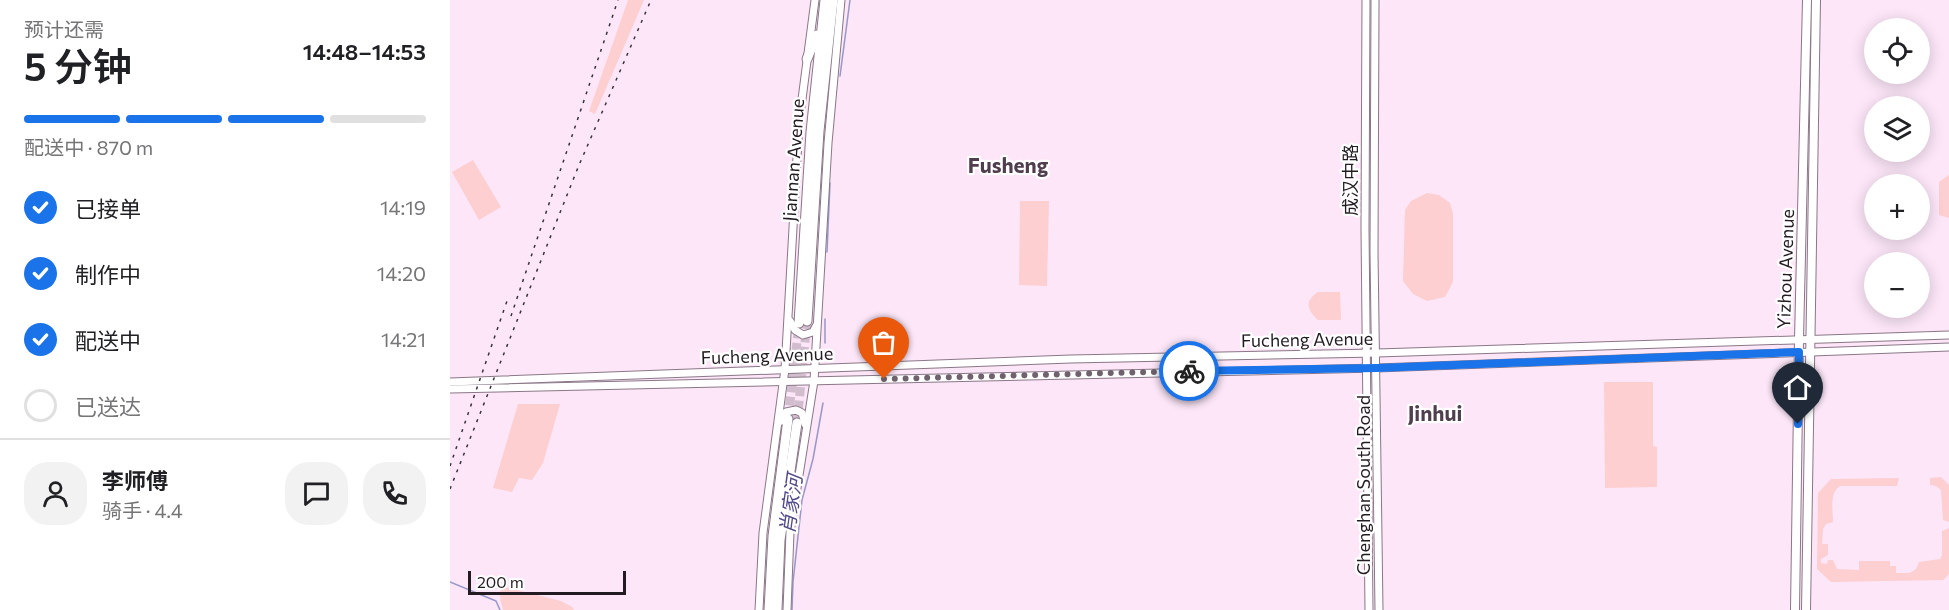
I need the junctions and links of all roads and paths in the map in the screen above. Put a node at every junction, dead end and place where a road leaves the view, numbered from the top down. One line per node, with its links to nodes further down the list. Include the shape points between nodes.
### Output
1 (815, 0): 11 (main road)
2 (825, 0): 9 (highway, Jiannan Avenue)
3 (833, 0): 10 (highway, Jiannan Avenue)
4 (840, 0): 10 (highway); 13 (main road)
5 (1366, 0): 21 (main road, 成汉中路)
6 (1375, 0): 20 (main road, 成汉中路)
7 (1807, 0): 15 (main road, Yizhou Avenue)
8 (1816, 0): 16 (main road, Yizhou Avenue)
9 (821, 24): 10 (highway, Jiannan Avenue, via 810,132 803,322); 11 (highway)
10 (828, 35)
11 (807, 59): 12 (main road, via 799,122)
12 (789, 319): 13 (main road, via 803,335 813,332); 23 (main road)
13 (818, 319): 22 (main road)
14 (1949, 335): 16 (main road, Fucheng Avenue)
15 (1798, 339): 16 (main road, Fucheng Avenue); 18 (main road, Yizhou Avenue); 20 (main road, Fucheng Avenue)
16 (1810, 339): 19 (main road, Yizhou Avenue)
17 (1949, 347): 19 (main road, Fucheng Avenue)
18 (1799, 352): 19 (main road, Fucheng Avenue); 20 (main road, Fucheng Avenue); 38 (main road, Yizhou Avenue)
19 (1811, 352): 39 (main road, Yizhou Avenue)
20 (1377, 360): 21 (main road, Fucheng Avenue); 21 (main road, Fucheng Avenue); 37 (main road, Chenghan South Road)
21 (1367, 361): 22 (main road, Fucheng Avenue, via 1071,359); 24 (main road, Fucheng Avenue); 36 (main road, Chenghan South Road)
22 (815, 368): 23 (main road, Fucheng Avenue); 24 (main road)
23 (785, 369): 25 (main road, Fucheng Avenue); 26 (main road)
24 (814, 381): 26 (main road, Fucheng Avenue); 29 (main road)
25 (450, 382)
26 (784, 383): 27 (main road, Fucheng Avenue); 28 (main road)
27 (450, 389)
28 (777, 428): 29 (main road, via 786,412 795,410 802,413); 31 (main road)
29 (806, 432): 30 (main road, via 790,532)
30 (787, 591): 34 (main road); 35 (main road)
31 (759, 595): 32 (main road); 33 (main road)
32 (759, 610)
33 (767, 610): 34 (highway, via 773,536 792,421 780,540)
34 (779, 610)
35 (787, 610)
36 (1369, 610)
37 (1379, 610)
38 (1796, 610)
39 (1806, 610)

